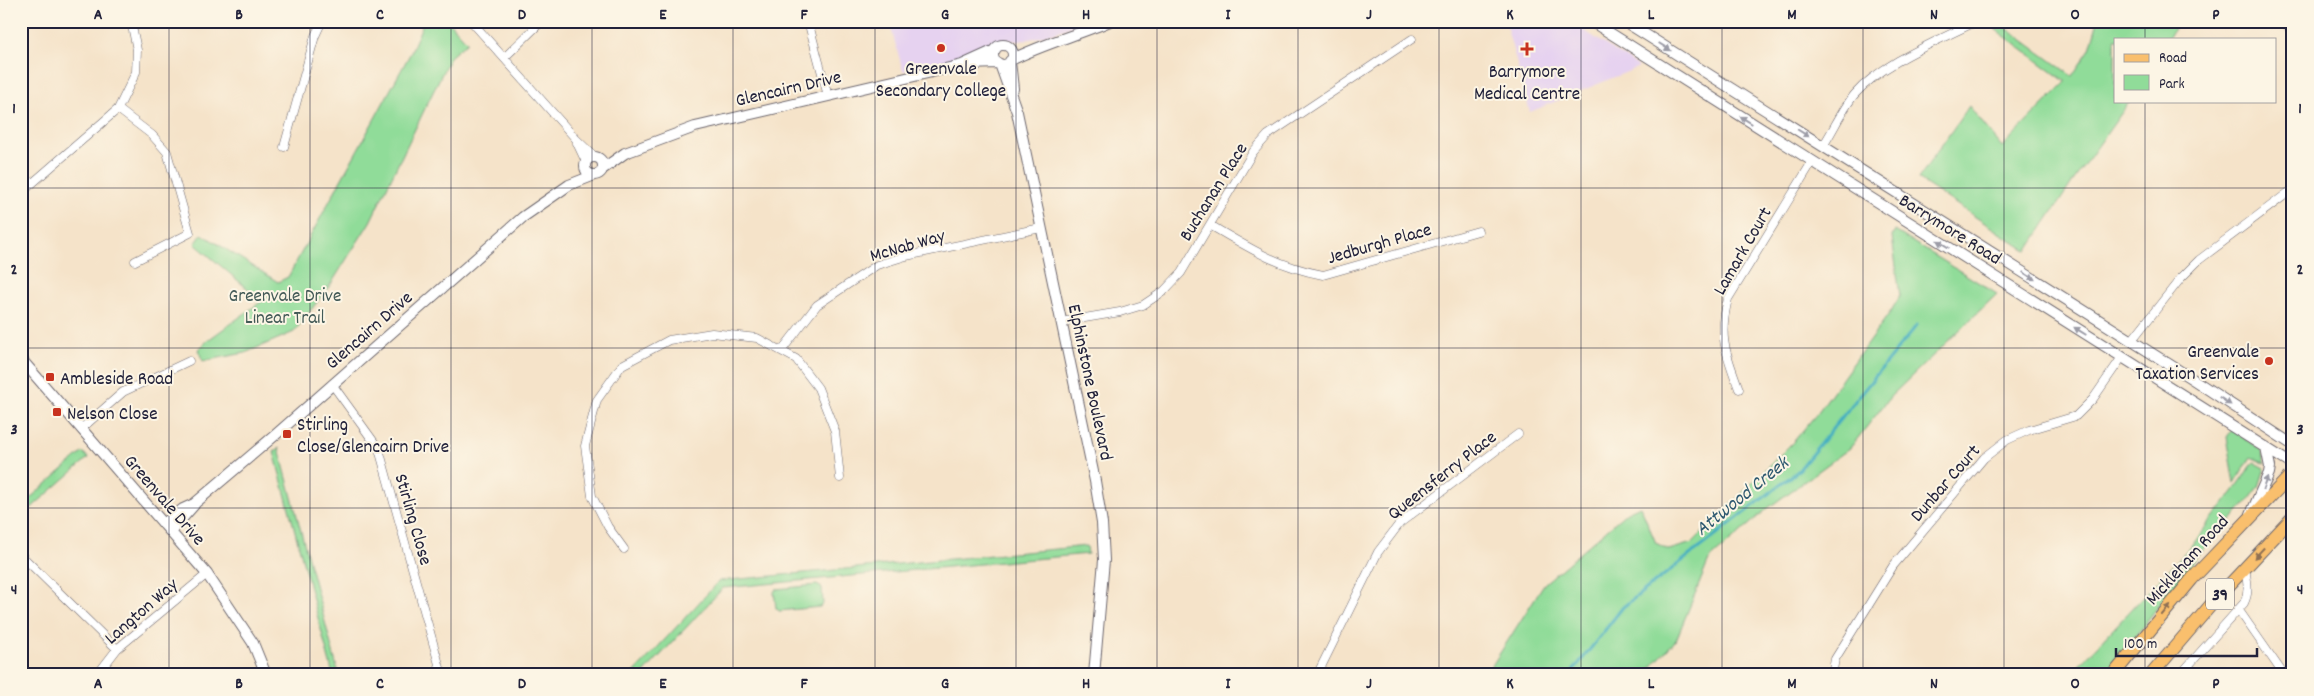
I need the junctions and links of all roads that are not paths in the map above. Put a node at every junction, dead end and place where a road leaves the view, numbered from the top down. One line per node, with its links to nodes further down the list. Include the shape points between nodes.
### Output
1 (131, 21): 20 (street, via 137,50 136,72)
2 (322, 21): 22 (street)
3 (471, 21): 16 (street)
4 (542, 21): 16 (street)
5 (808, 21): 19 (street)
6 (1110, 21): 14 (street, Glencairn Drive)
7 (1591, 21): 25 (street, Barrymore Road, one-way to 7)
8 (1624, 21): 21 (street, Barrymore Road, one-way to 21)
9 (1977, 21): 21 (street, via 1871,79 1855,94)
10 (2283, 21): 11 (street)
11 (2293, 34)
12 (1412, 39): 31 (street, Buchanan Place, via 1268,135 1253,152)
13 (1008, 46): 14 (street, Glencairn Drive); 15 (street, via 999,46); 17 (street, via 1012,51)
14 (1039, 46): 17 (street, Glencairn Drive)
15 (995, 50): 17 (street, via 994,59); 18 (street, Glencairn Drive)
16 (504, 58): 24 (street, via 576,139)
17 (1005, 62): 18 (street, Glencairn Drive); 32 (street, Elphinstone Boulevard)
18 (962, 65): 19 (street, Glencairn Drive)
19 (828, 96): 23 (street, Glencairn Drive, via 695,127)
20 (118, 109): 30 (street); 34 (street, via 152,135 167,152 190,233)
21 (1823, 146): 25 (street); 36 (street, Barrymore Road, one-way to 36)
22 (284, 147)
23 (625, 153): 24 (street, Glencairn Drive); 26 (street, Glencairn Drive)
24 (591, 161): 26 (street, via 602,160); 27 (street, via 588,173); 28 (street, Glencairn Drive)
25 (1812, 162): 38 (street, Barrymore Road, one-way to 25); 42 (street, Lamark Court, via 1728,299 1722,320 1723,345)
26 (604, 168): 27 (street, Glencairn Drive)
27 (592, 176): 28 (street, Glencairn Drive)
28 (568, 185): 41 (street, Glencairn Drive, via 523,217)
29 (2293, 189): 36 (street, via 2199,260)
30 (21, 193)
31 (1210, 225): 33 (street, Jedburgh Place, via 1276,262 1323,275); 35 (street, Buchanan Place, via 1181,273 1143,306)
32 (1041, 228): 35 (street, Elphinstone Boulevard); 37 (street, McNab Way, via 877,265 817,305)
33 (1478, 231)
34 (135, 261)
35 (1061, 322): 63 (street, Elphinstone Boulevard, via 1102,523 1103,590)
36 (2132, 340): 38 (street); 45 (street, Barrymore Road, one-way to 45)
37 (782, 350): 49 (street, via 796,358 818,388 835,430); 53 (street, via 757,338 712,332 669,340 622,365 597,400 585,446 592,496)
38 (2122, 357): 46 (street, Barrymore Road); 65 (street, Dunbar Court, via 2093,400 2076,416 2007,440 1984,458 1893,566 1834,659)
39 (21, 359): 43 (street, Greenvale Drive)
40 (188, 361): 43 (street, via 123,392)
41 (332, 384): 52 (street, Glencairn Drive); 62 (street, Stirling Close, via 379,449)
42 (1739, 389)
43 (81, 429): 52 (street, Greenvale Drive)
44 (1518, 434): 64 (street, Queensferry Place, via 1400,523 1378,552)
45 (2293, 445)
46 (2266, 447): 47 (street, Barrymore Road); 50 (street, one-way to 46, via 2269,473)
47 (2293, 464)
48 (2293, 473): 50 (main road, Mickleham Road / 39)
49 (840, 478)
50 (2249, 517): 66 (main road, Mickleham Road / 39, one-way to 50, via 2192,579)
51 (2293, 518): 55 (main road, 39, one-way to 55)
52 (168, 527): 56 (street, Greenvale Drive)
53 (624, 549)
54 (22, 556): 58 (street)
55 (2245, 568): 57 (street, via 2248,596); 67 (main road, 39)
56 (207, 574): 58 (street, Langton Way); 61 (street, Greenvale Drive, via 234,610)
57 (2238, 609): 59 (street); 70 (street)
58 (117, 650): 60 (street, Langton Way)
59 (2188, 666): 68 (street); 69 (street)
60 (97, 675)
61 (266, 675)
62 (442, 675)
63 (1094, 675)
64 (1317, 675)
65 (1832, 675)
66 (2113, 675)
67 (2151, 675)
68 (2180, 675)
69 (2197, 675)
70 (2284, 675)

